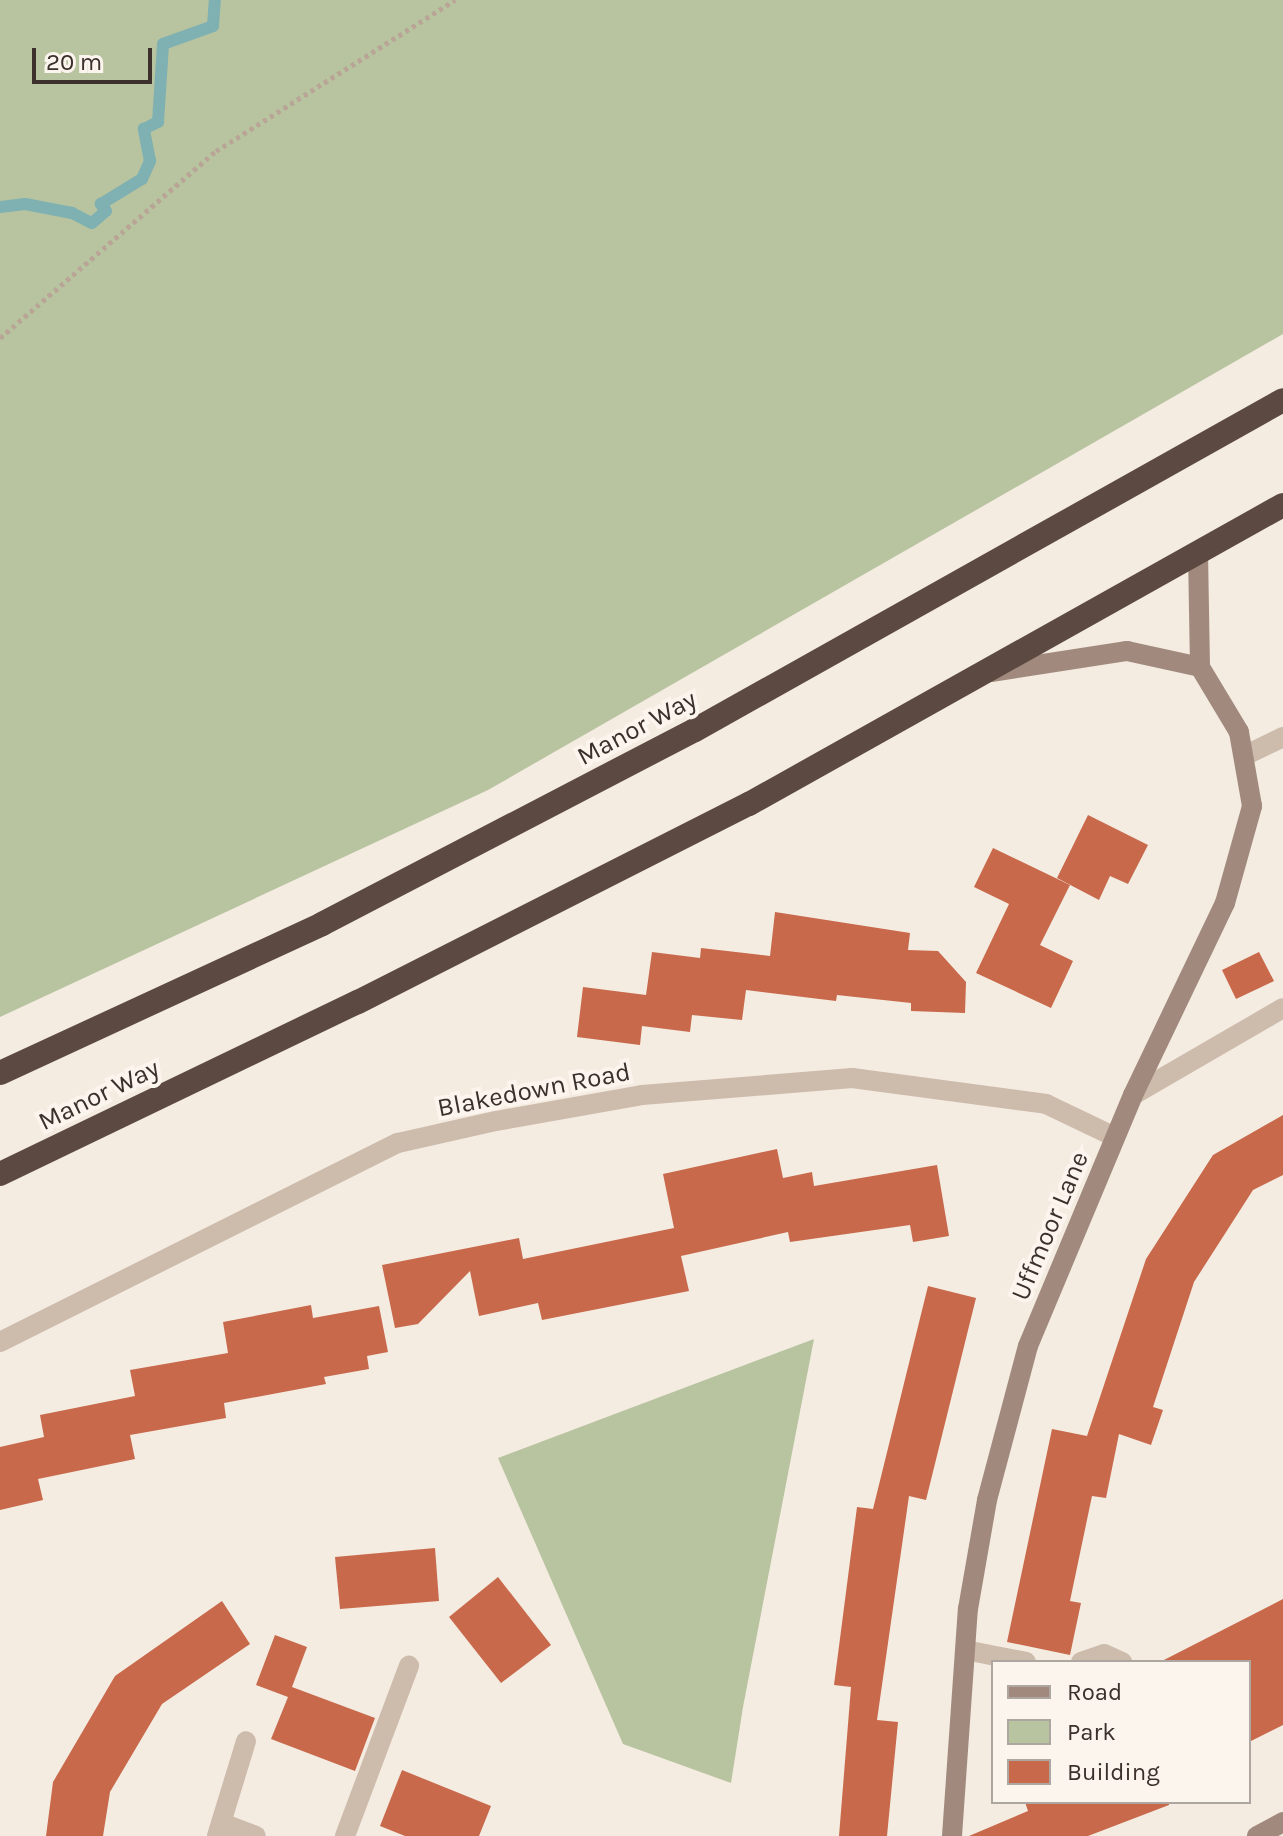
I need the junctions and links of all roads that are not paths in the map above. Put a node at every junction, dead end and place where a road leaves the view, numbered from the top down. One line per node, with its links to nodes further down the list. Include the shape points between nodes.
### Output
1 (1283, 400): 9 (highway, Manor Way, via 695,730 322,924)
2 (1283, 505): 3 (highway, Manor Way)
3 (1198, 556): 4 (street, Uffmoor Lane); 5 (highway, Manor Way)
4 (1200, 667): 5 (street, via 1127,651); 7 (street, Uffmoor Lane, via 1239,732)
5 (972, 675): 12 (highway, Manor Way, via 749,804 358,1002)
6 (1283, 737): 7 (street)
7 (1246, 755): 10 (street, Uffmoor Lane, via 1252,806 1225,903)
8 (1283, 1008): 10 (street)
9 (0, 1073)
10 (1133, 1095): 11 (street, Uffmoor Lane)
11 (1115, 1137): 13 (street, Blakedown Road, via 1046,1104 852,1078 642,1095 525,1116 398,1143); 14 (street, Uffmoor Lane, via 1028,1346 987,1500)
12 (0, 1174)
13 (0, 1342)
14 (965, 1650): 15 (street); 24 (street, Uffmoor Lane)
15 (1016, 1660)
16 (1087, 1660): 17 (street, via 1104,1654)
17 (1118, 1660)
18 (409, 1666): 23 (street)
19 (246, 1741): 21 (street)
20 (1283, 1822): 25 (street)
21 (220, 1830): 22 (street)
22 (256, 1836)
23 (345, 1836)
24 (952, 1836)
25 (1257, 1836)

